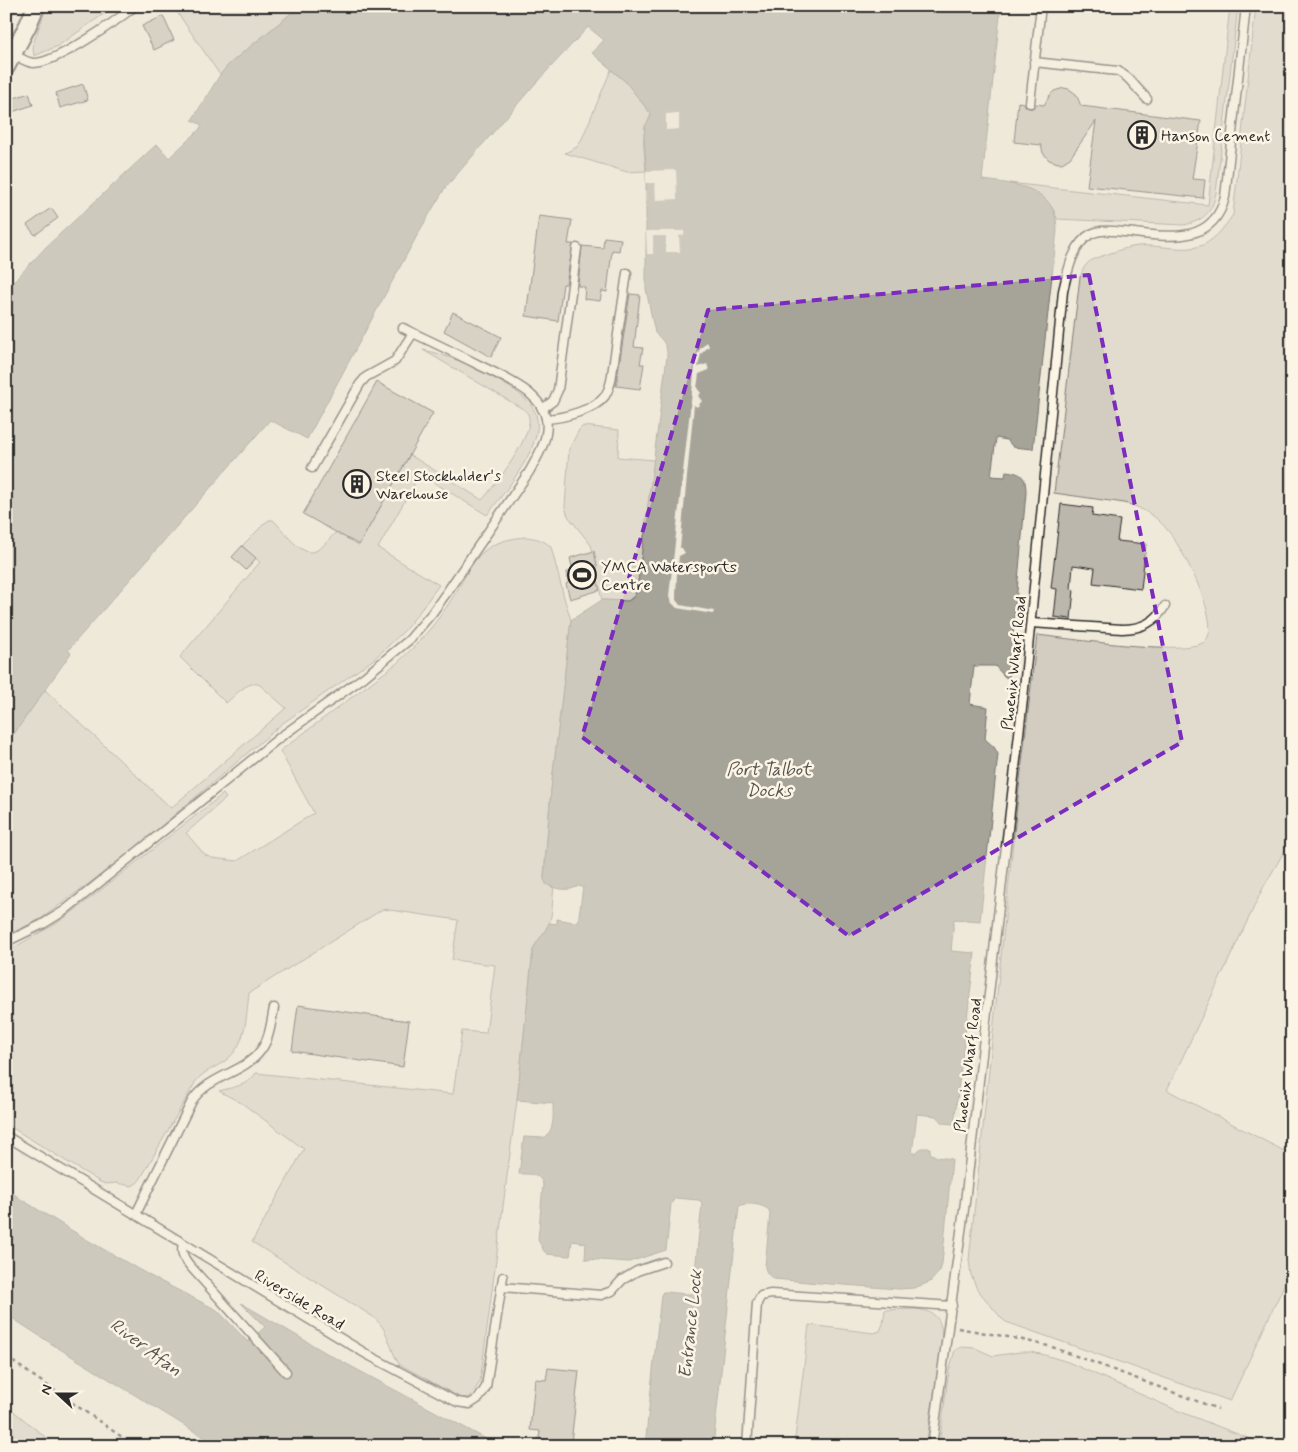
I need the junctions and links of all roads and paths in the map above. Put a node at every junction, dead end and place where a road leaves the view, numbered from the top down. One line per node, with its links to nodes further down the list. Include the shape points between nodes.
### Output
1 (36, 6): 5 (street)
2 (135, 6): 5 (lane, via 60,55 31,63)
3 (1041, 6): 6 (lane)
4 (1246, 6): 17 (lane, Phoenix Wharf Road, via 1222,210 1207,228 1178,236 1110,230 1092,233 1076,250 1068,269)
5 (10, 61)
6 (1034, 62): 7 (lane, via 1118,71); 8 (lane)
7 (1147, 99)
8 (1030, 103)
9 (578, 248): 13 (lane, via 557,394)
10 (627, 273): 14 (lane, via 611,381 606,394 598,403 584,410)
11 (403, 328): 12 (lane)
12 (413, 333): 13 (lane, via 513,382); 15 (lane, via 395,361 366,377 360,384)
13 (542, 409): 14 (lane)
14 (546, 419): 18 (lane, via 544,440 529,472 447,592 409,640 279,738 64,911)
15 (312, 468)
16 (1165, 606): 17 (lane, via 1156,618 1137,628)
17 (1031, 623): 26 (lane, Phoenix Wharf Road)
18 (6, 942)
19 (274, 1008): 21 (lane, via 268,1036 258,1054 196,1094)
20 (6, 1136): 21 (lane, Riverside Road)
21 (136, 1214): 22 (lane, Riverside Road)
22 (183, 1244): 25 (lane, Riverside Road, via 368,1355 457,1402 470,1404 486,1387); 29 (lane, via 182,1254 191,1267)
23 (664, 1262): 25 (lane, via 637,1270 612,1291 600,1296)
24 (503, 1277): 25 (lane, Riverside Road)
25 (501, 1287)
26 (952, 1306): 32 (lane, via 771,1294 761,1296 757,1303); 33 (lane, Phoenix Wharf Road)
27 (958, 1328): 30 (path, via 1052,1348)
28 (6, 1358): 31 (path)
29 (286, 1372)
30 (1218, 1409)
31 (135, 1446)
32 (747, 1446)
33 (932, 1446)

